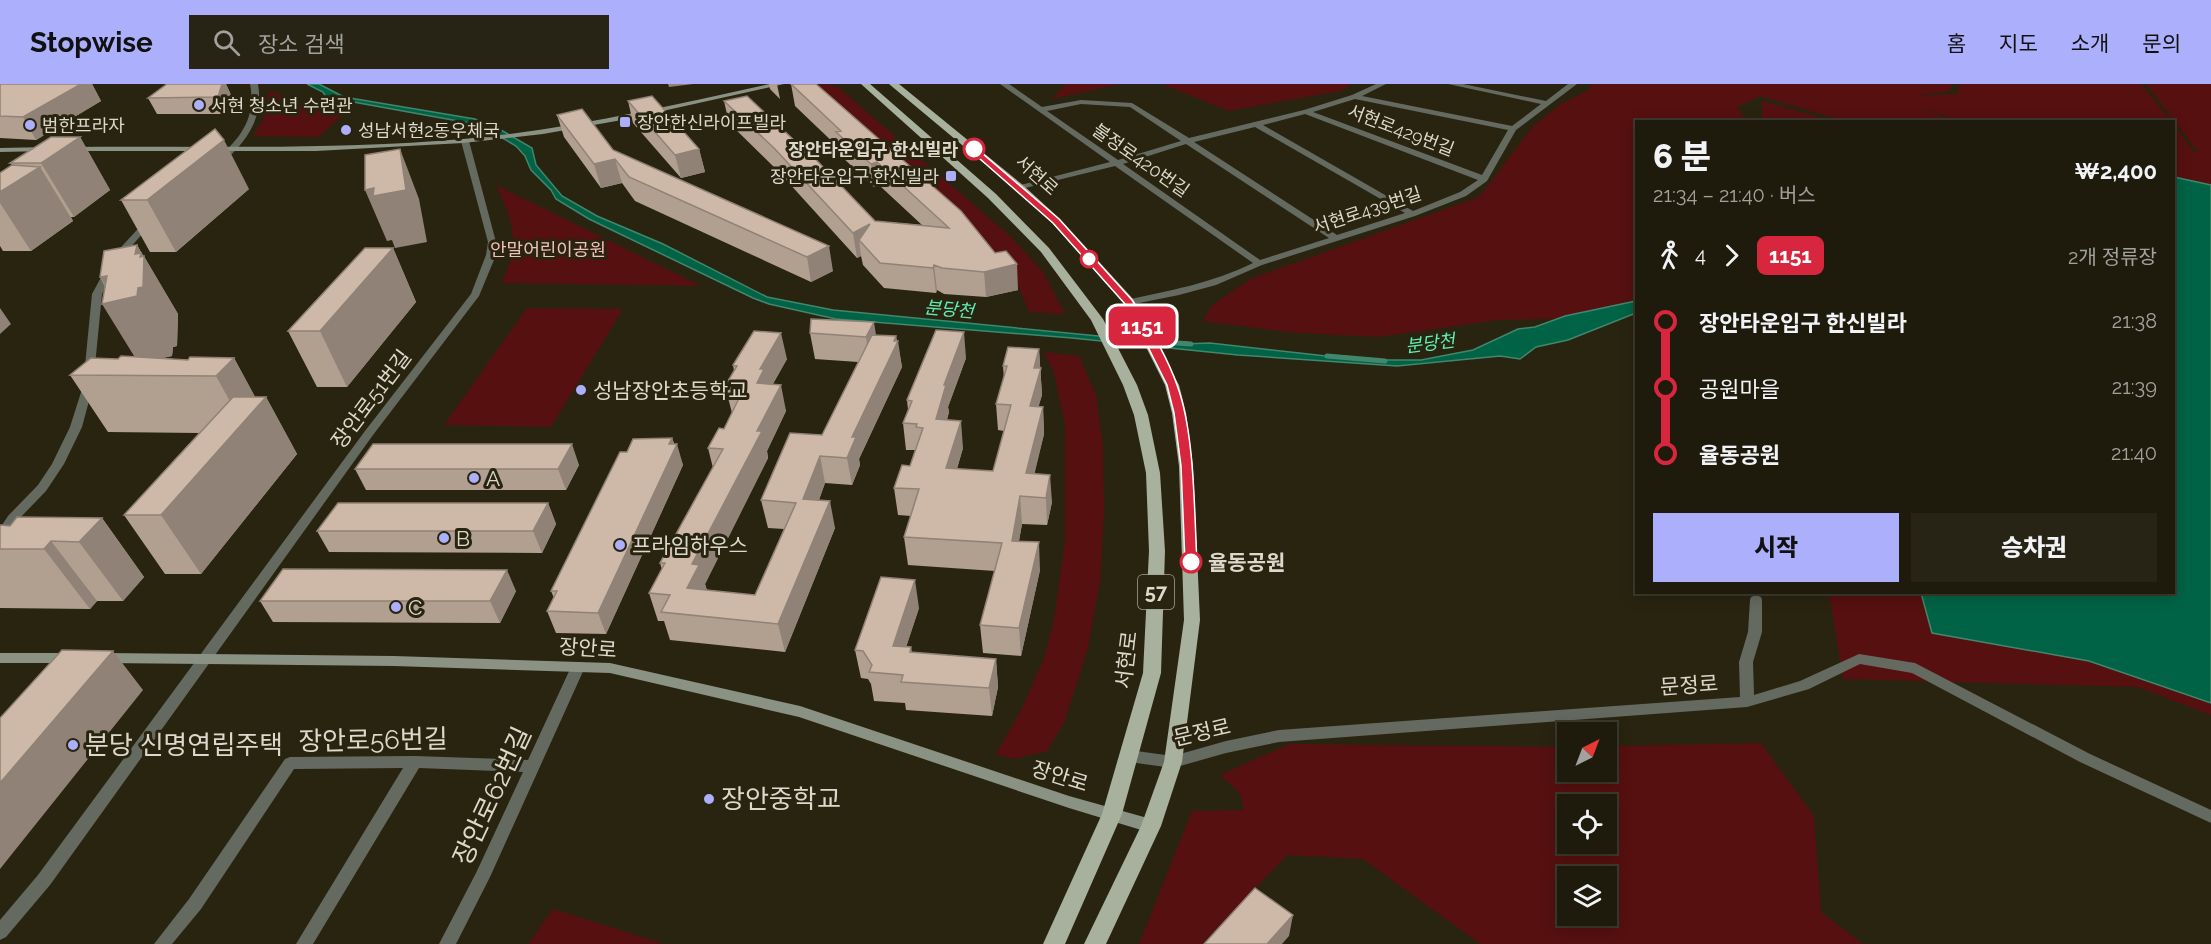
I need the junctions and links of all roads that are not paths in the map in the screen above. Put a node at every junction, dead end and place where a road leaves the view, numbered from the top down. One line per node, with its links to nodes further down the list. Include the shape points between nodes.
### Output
1 (254, 84): 17 (street, via 253,120)
2 (780, 84): 15 (street, via 544,130)
3 (865, 84): 37 (main road, 서현로 / 57, via 992,196 1045,250 1097,319 1130,385 1141,415 1153,473 1157,550 1152,673)
4 (893, 84): 24 (main road, 서현로 / 57)
5 (1004, 84): 11 (street, 불정로420번길)
6 (1382, 84): 9 (street, 서현로429번길)
7 (1452, 84): 10 (street)
8 (1573, 84): 10 (street, 서현로439번길)
9 (1355, 97): 12 (street, 서현로429번길); 14 (street, 서현로429번길)
10 (1547, 103): 14 (street, 서현로439번길)
11 (1041, 110): 16 (street, via 1081,102 1132,105); 21 (street, 불정로420번길)
12 (1306, 112): 13 (street, 서현로429번길); 23 (street, 서현로429번길)
13 (1256, 124): 16 (street, 서현로429번길); 26 (street)
14 (1513, 129): 23 (street, 서현로439번길)
15 (465, 141): 17 (street, via 343,148); 34 (street, 장안로51번길, via 492,242 476,294)
16 (1188, 141): 21 (street, 서현로429번길); 27 (street)
17 (236, 148): 19 (street); 22 (street)
18 (57, 149): 20 (street)
19 (69, 149)
20 (0, 150)
21 (1117, 163): 24 (street, 서현로429번길); 28 (street, 불정로420번길)
22 (213, 166)
23 (1484, 179): 26 (street, 서현로439번길, via 1464,194)
24 (1020, 188): 29 (main road, 서현로 / 57, via 1056,221)
25 (158, 214): 30 (street, via 115,259 97,294 88,386 81,414 58,464 42,488)
26 (1412, 214): 27 (street, 서현로439번길)
27 (1336, 238): 28 (street, 서현로439번길)
28 (1259, 263): 29 (street, 서현로439번길, via 1166,297)
29 (1129, 302): 39 (main road, 서현로 / 57, via 1172,385 1186,466 1192,620)
30 (6, 519): 31 (street)
31 (0, 537)
32 (1756, 600): 36 (street, via 1755,632 1746,662)
33 (0, 658): 34 (street, 장안로)
34 (206, 658): 35 (street, 장안로); 44 (street, 장안로51번길, via 44,880)
35 (578, 667): 40 (street, 장안로62번길); 41 (street, 장안로, via 610,668 800,712)
36 (1747, 702): 39 (street, 문정로, via 1279,736); 42 (street, 문정로, via 1804,685 1859,659 1915,668 2085,758)
37 (1129, 756): 39 (street, 문정로); 41 (main road, 서현로 / 57)
38 (415, 762): 40 (street, 장안로56번길); 45 (street, 장안로56번길, via 290,763 195,904); 46 (street)
39 (1173, 762): 43 (main road, 57)
40 (533, 766): 47 (street, 장안로62번길)
41 (1112, 814): 43 (street, 장안로); 48 (main road, 서현로 / 57)
42 (2211, 818)
43 (1151, 826): 49 (main road, 57)
44 (0, 932)
45 (162, 944)
46 (304, 944)
47 (447, 944)
48 (1054, 944)
49 (1095, 944)

